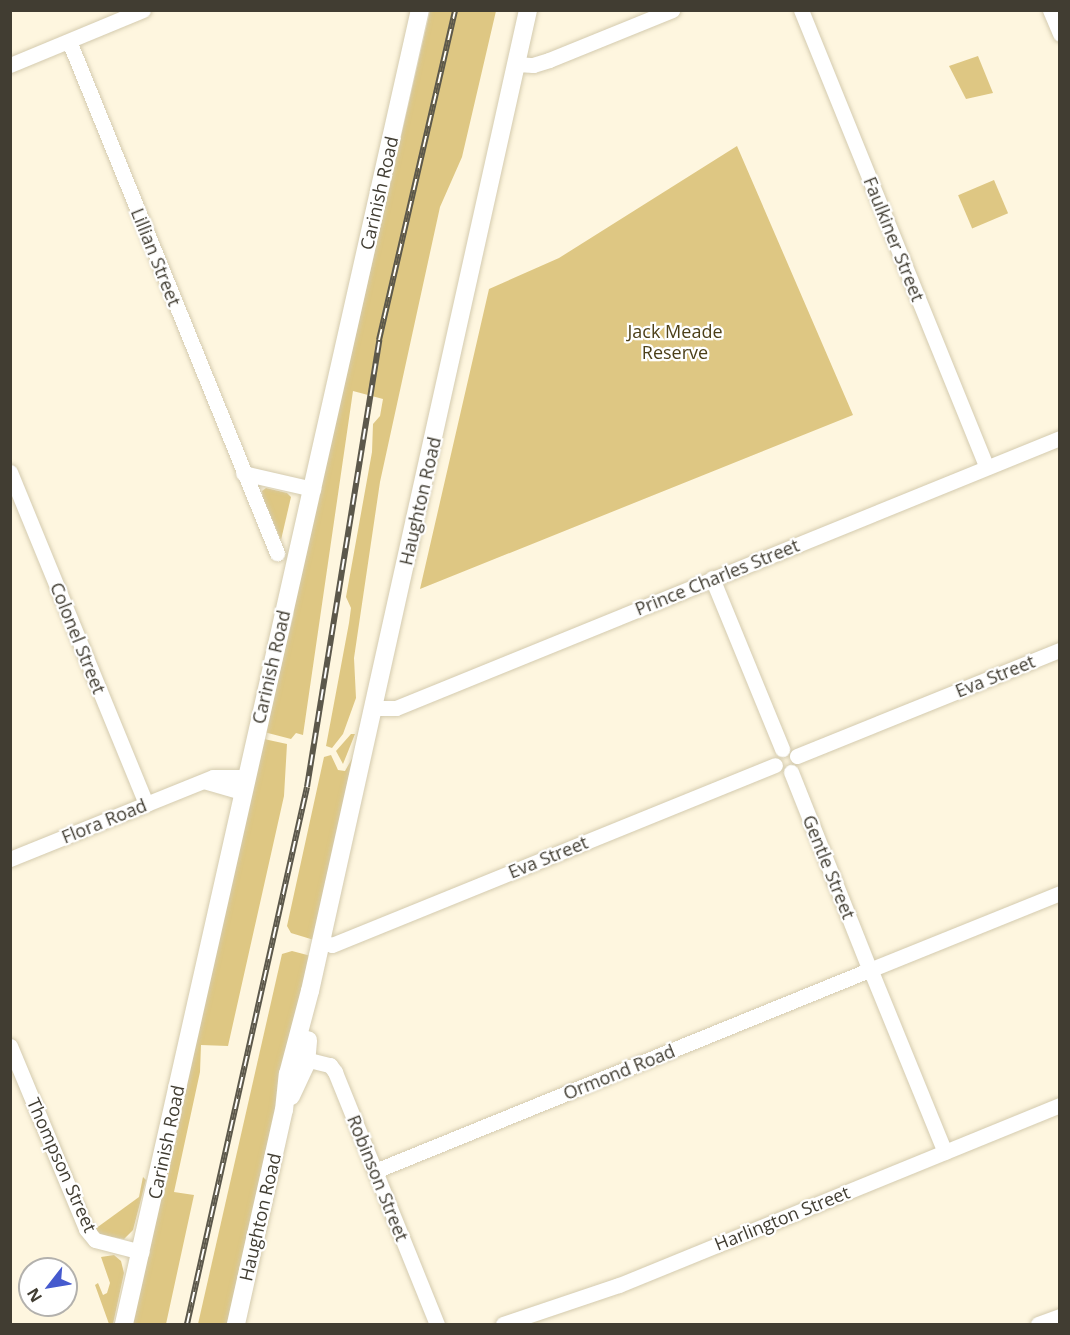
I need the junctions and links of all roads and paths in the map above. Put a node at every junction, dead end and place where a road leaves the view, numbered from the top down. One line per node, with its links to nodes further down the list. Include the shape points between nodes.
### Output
1 (143, 10): 8 (street)
2 (420, 10): 15 (street, Carinish Road)
3 (528, 10): 9 (street, Haughton Road)
4 (672, 10): 9 (street, via 549,60)
5 (801, 10): 12 (street, Faulkiner Street)
6 (1050, 10): 7 (street)
7 (1059, 34)
8 (69, 41): 10 (street); 14 (street, Lillian Street)
9 (517, 64): 19 (street, Haughton Road)
10 (10, 65)
11 (1059, 438): 12 (street, Prince Charles Street)
12 (987, 466): 17 (street, Prince Charles Street)
13 (10, 472): 25 (street, Colonel Street)
14 (243, 473): 15 (street); 16 (street, Lillian Street)
15 (312, 489): 24 (street, Carinish Road)
16 (278, 553)
17 (712, 578): 19 (street, Prince Charles Street, via 396,708); 20 (street)
18 (1059, 650): 21 (street, Eva Street)
19 (374, 708): 28 (street, Haughton Road)
20 (782, 749): 21 (street); 22 (street, via 774,758)
21 (797, 756): 23 (street, via 796,768)
22 (775, 765): 23 (street, via 782,772); 28 (street, Eva Street, via 332,945)
23 (791, 772): 29 (street, Gentle Street)
24 (245, 785): 25 (street, Flora Road, via 198,782); 35 (street, Carinish Road)
25 (146, 804): 26 (street, Flora Road)
26 (10, 859)
27 (1059, 893): 29 (street, Ormond Road)
28 (321, 942): 31 (street, Haughton Road, via 310,991 313,1008)
29 (870, 969): 33 (street, Gentle Street); 34 (street, Ormond Road)
30 (10, 1046): 35 (street, Thompson Street, via 86,1229 95,1240)
31 (301, 1058): 34 (street, Robinson Street, via 333,1068); 37 (street, Haughton Road, via 284,1110)
32 (1059, 1105): 33 (street, Harlington Street)
33 (945, 1152): 39 (street, Harlington Street, via 619,1285)
34 (375, 1171): 38 (street, Robinson Street)
35 (141, 1252): 36 (street, Carinish Road)
36 (124, 1324)
37 (236, 1324)
38 (437, 1324)
39 (503, 1324)

